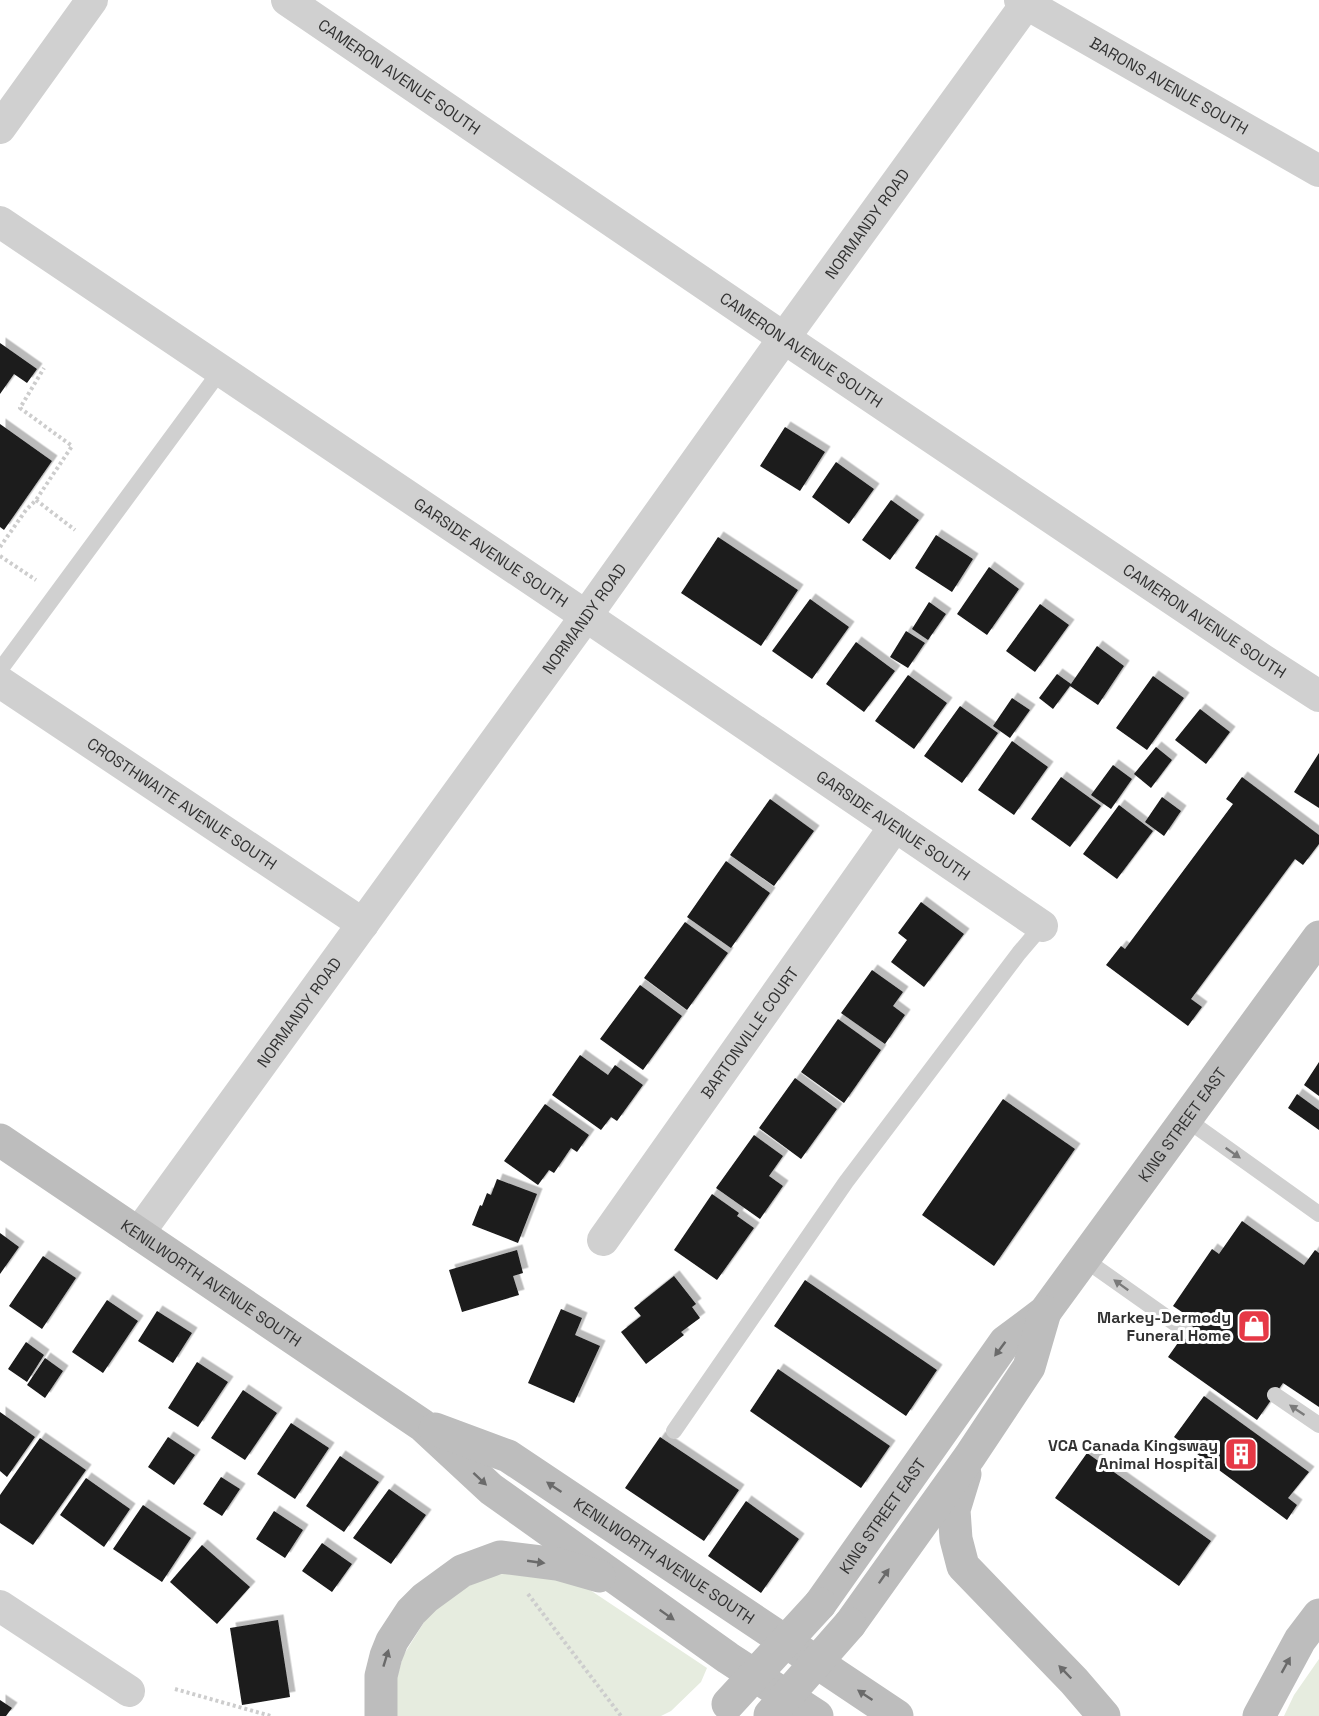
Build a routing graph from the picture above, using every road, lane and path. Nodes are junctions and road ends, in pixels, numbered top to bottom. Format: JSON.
{"nodes":[{"id":1,"x":92,"y":0,"type":"edge"},
{"id":2,"x":287,"y":0,"type":"edge"},
{"id":3,"x":1025,"y":1,"type":"edge"},
{"id":4,"x":0,"y":128,"type":"edge"},
{"id":5,"x":1319,"y":171,"type":"edge"},
{"id":6,"x":0,"y":222,"type":"edge"},
{"id":7,"x":784,"y":338,"type":"junction"},
{"id":8,"x":44,"y":368,"type":"dead end"},
{"id":9,"x":221,"y":370,"type":"junction"},
{"id":10,"x":36,"y":499,"type":"junction"},
{"id":11,"x":93,"y":544,"type":"junction"},
{"id":12,"x":0,"y":547,"type":"edge"},
{"id":13,"x":0,"y":556,"type":"edge"},
{"id":14,"x":56,"y":594,"type":"junction"},
{"id":15,"x":586,"y":616,"type":"junction"},
{"id":16,"x":0,"y":670,"type":"edge"},
{"id":17,"x":0,"y":682,"type":"edge"},
{"id":18,"x":1319,"y":696,"type":"edge"},
{"id":19,"x":895,"y":826,"type":"junction"},
{"id":20,"x":363,"y":924,"type":"junction"},
{"id":21,"x":1042,"y":926,"type":"joint"},
{"id":22,"x":1319,"y":938,"type":"edge"},
{"id":23,"x":1186,"y":1119,"type":"junction"},
{"id":24,"x":0,"y":1140,"type":"edge"},
{"id":25,"x":1319,"y":1214,"type":"edge"},
{"id":26,"x":138,"y":1234,"type":"junction"},
{"id":27,"x":603,"y":1240,"type":"dead end"},
{"id":28,"x":1084,"y":1258,"type":"junction"},
{"id":29,"x":1045,"y":1312,"type":"junction"},
{"id":30,"x":1186,"y":1331,"type":"dead end"},
{"id":31,"x":1275,"y":1395,"type":"dead end"},
{"id":32,"x":422,"y":1425,"type":"junction"},
{"id":33,"x":1319,"y":1425,"type":"edge"},
{"id":34,"x":674,"y":1431,"type":"dead end"},
{"id":35,"x":970,"y":1456,"type":"junction"},
{"id":36,"x":619,"y":1582,"type":"junction"},
{"id":37,"x":524,"y":1588,"type":"dead end"},
{"id":38,"x":0,"y":1606,"type":"edge"},
{"id":39,"x":1319,"y":1615,"type":"edge"},
{"id":40,"x":175,"y":1689,"type":"dead end"},
{"id":41,"x":129,"y":1691,"type":"dead end"},
{"id":42,"x":721,"y":1710,"type":"edge"},
{"id":43,"x":271,"y":1716,"type":"edge"},
{"id":44,"x":381,"y":1716,"type":"edge"},
{"id":45,"x":621,"y":1716,"type":"edge"},
{"id":46,"x":770,"y":1716,"type":"edge"},
{"id":47,"x":817,"y":1716,"type":"edge"},
{"id":48,"x":897,"y":1716,"type":"edge"},
{"id":49,"x":1104,"y":1716,"type":"edge"},
{"id":50,"x":1259,"y":1716,"type":"edge"}],
"edges":[{"from":1,"to":4,"type":"street"},
{"from":2,"to":7,"type":"street","name":"CAMERON AVENUE SOUTH"},
{"from":3,"to":5,"type":"street","name":"BARONS AVENUE SOUTH"},
{"from":3,"to":7,"type":"street","name":"NORMANDY ROAD"},
{"from":6,"to":9,"type":"street","name":"GARSIDE AVENUE SOUTH"},
{"from":7,"to":15,"type":"street","name":"NORMANDY ROAD"},
{"from":7,"to":18,"type":"street","name":"CAMERON AVENUE SOUTH"},
{"from":8,"to":10,"type":"path"},
{"from":9,"to":11,"type":"lane"},
{"from":9,"to":15,"type":"street","name":"GARSIDE AVENUE SOUTH"},
{"from":10,"to":11,"type":"path"},
{"from":10,"to":12,"type":"path"},
{"from":11,"to":14,"type":"lane"},
{"from":13,"to":14,"type":"path"},
{"from":14,"to":16,"type":"lane"},
{"from":15,"to":19,"type":"street","name":"GARSIDE AVENUE SOUTH"},
{"from":15,"to":20,"type":"street","name":"NORMANDY ROAD"},
{"from":17,"to":20,"type":"street","name":"CROSTHWAITE AVENUE SOUTH"},
{"from":19,"to":21,"type":"street","name":"GARSIDE AVENUE SOUTH"},
{"from":19,"to":27,"type":"street","name":"BARTONVILLE COURT"},
{"from":20,"to":26,"type":"street","name":"NORMANDY ROAD"},
{"from":21,"to":34,"type":"lane"},
{"from":22,"to":23,"type":"main road","name":"KING STREET EAST"},
{"from":23,"to":25,"type":"lane","one_way":true},
{"from":23,"to":28,"type":"main road","name":"KING STREET EAST"},
{"from":24,"to":26,"type":"main road","name":"KENILWORTH AVENUE SOUTH"},
{"from":26,"to":32,"type":"main road","name":"KENILWORTH AVENUE SOUTH"},
{"from":28,"to":29,"type":"main road","name":"KING STREET EAST"},
{"from":30,"to":28,"type":"lane","one_way":true},
{"from":29,"to":35,"type":"main road","name":"KING STREET EAST"},
{"from":29,"to":42,"type":"main road","name":"KING STREET EAST","one_way":true,"bridge":true},
{"from":33,"to":31,"type":"lane","one_way":true},
{"from":32,"to":36,"type":"main road","name":"KENILWORTH AVENUE SOUTH","one_way":true},
{"from":48,"to":32,"type":"main road","name":"KENILWORTH AVENUE SOUTH","one_way":true},
{"from":46,"to":35,"type":"main road","name":"KING STREET EAST","one_way":true,"bridge":true},
{"from":49,"to":35,"type":"main road","one_way":true},
{"from":44,"to":36,"type":"main road","one_way":true},
{"from":36,"to":47,"type":"main road","name":"KENILWORTH AVENUE SOUTH","one_way":true},
{"from":37,"to":45,"type":"path"},
{"from":38,"to":41,"type":"street"},
{"from":50,"to":39,"type":"main road","one_way":true},
{"from":40,"to":43,"type":"path"}]}
